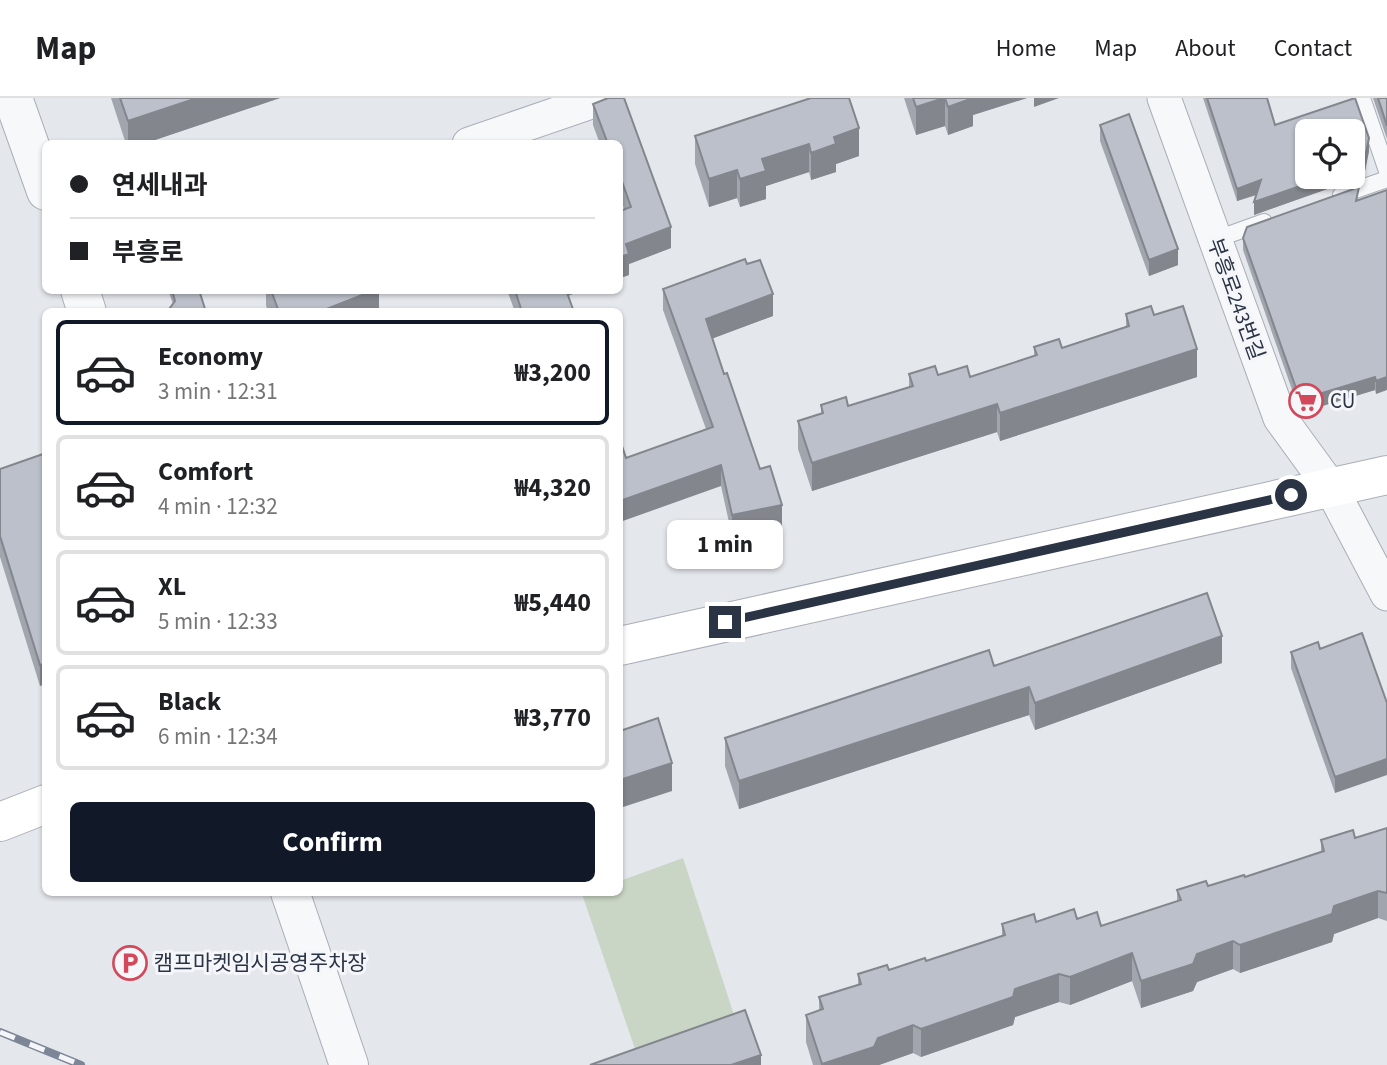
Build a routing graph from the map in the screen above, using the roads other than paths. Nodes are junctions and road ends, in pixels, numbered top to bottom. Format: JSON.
{"nodes":[{"id":1,"x":13,"y":98,"type":"edge"},
{"id":2,"x":603,"y":98,"type":"edge"},
{"id":3,"x":1164,"y":98,"type":"edge"},
{"id":4,"x":1362,"y":98,"type":"edge"},
{"id":5,"x":481,"y":140,"type":"edge"},
{"id":6,"x":1387,"y":171,"type":"edge"},
{"id":7,"x":1387,"y":179,"type":"edge"},
{"id":8,"x":42,"y":180,"type":"edge"},
{"id":9,"x":1325,"y":201,"type":"edge"},
{"id":10,"x":1275,"y":218,"type":"edge"},
{"id":11,"x":1213,"y":240,"type":"junction"},
{"id":12,"x":1387,"y":475,"type":"edge"},
{"id":13,"x":1331,"y":488,"type":"junction"},
{"id":14,"x":1387,"y":594,"type":"edge"},
{"id":15,"x":623,"y":645,"type":"edge"},
{"id":16,"x":42,"y":806,"type":"edge"},
{"id":17,"x":0,"y":822,"type":"edge"},
{"id":18,"x":290,"y":896,"type":"edge"},
{"id":19,"x":349,"y":1065,"type":"edge"}],
"edges":[{"from":1,"to":8,"type":"street"},
{"from":2,"to":5,"type":"street"},
{"from":3,"to":11,"type":"street","name":"부흥로243번길"},
{"from":4,"to":6,"type":"lane"},
{"from":7,"to":9,"type":"lane"},
{"from":10,"to":11,"type":"lane"},
{"from":11,"to":13,"type":"street","name":"부흥로243번길"},
{"from":12,"to":13,"type":"main road"},
{"from":13,"to":14,"type":"street","name":"부흥로243번길"},
{"from":13,"to":15,"type":"main road"},
{"from":16,"to":17,"type":"main road"},
{"from":18,"to":19,"type":"street"}]}
